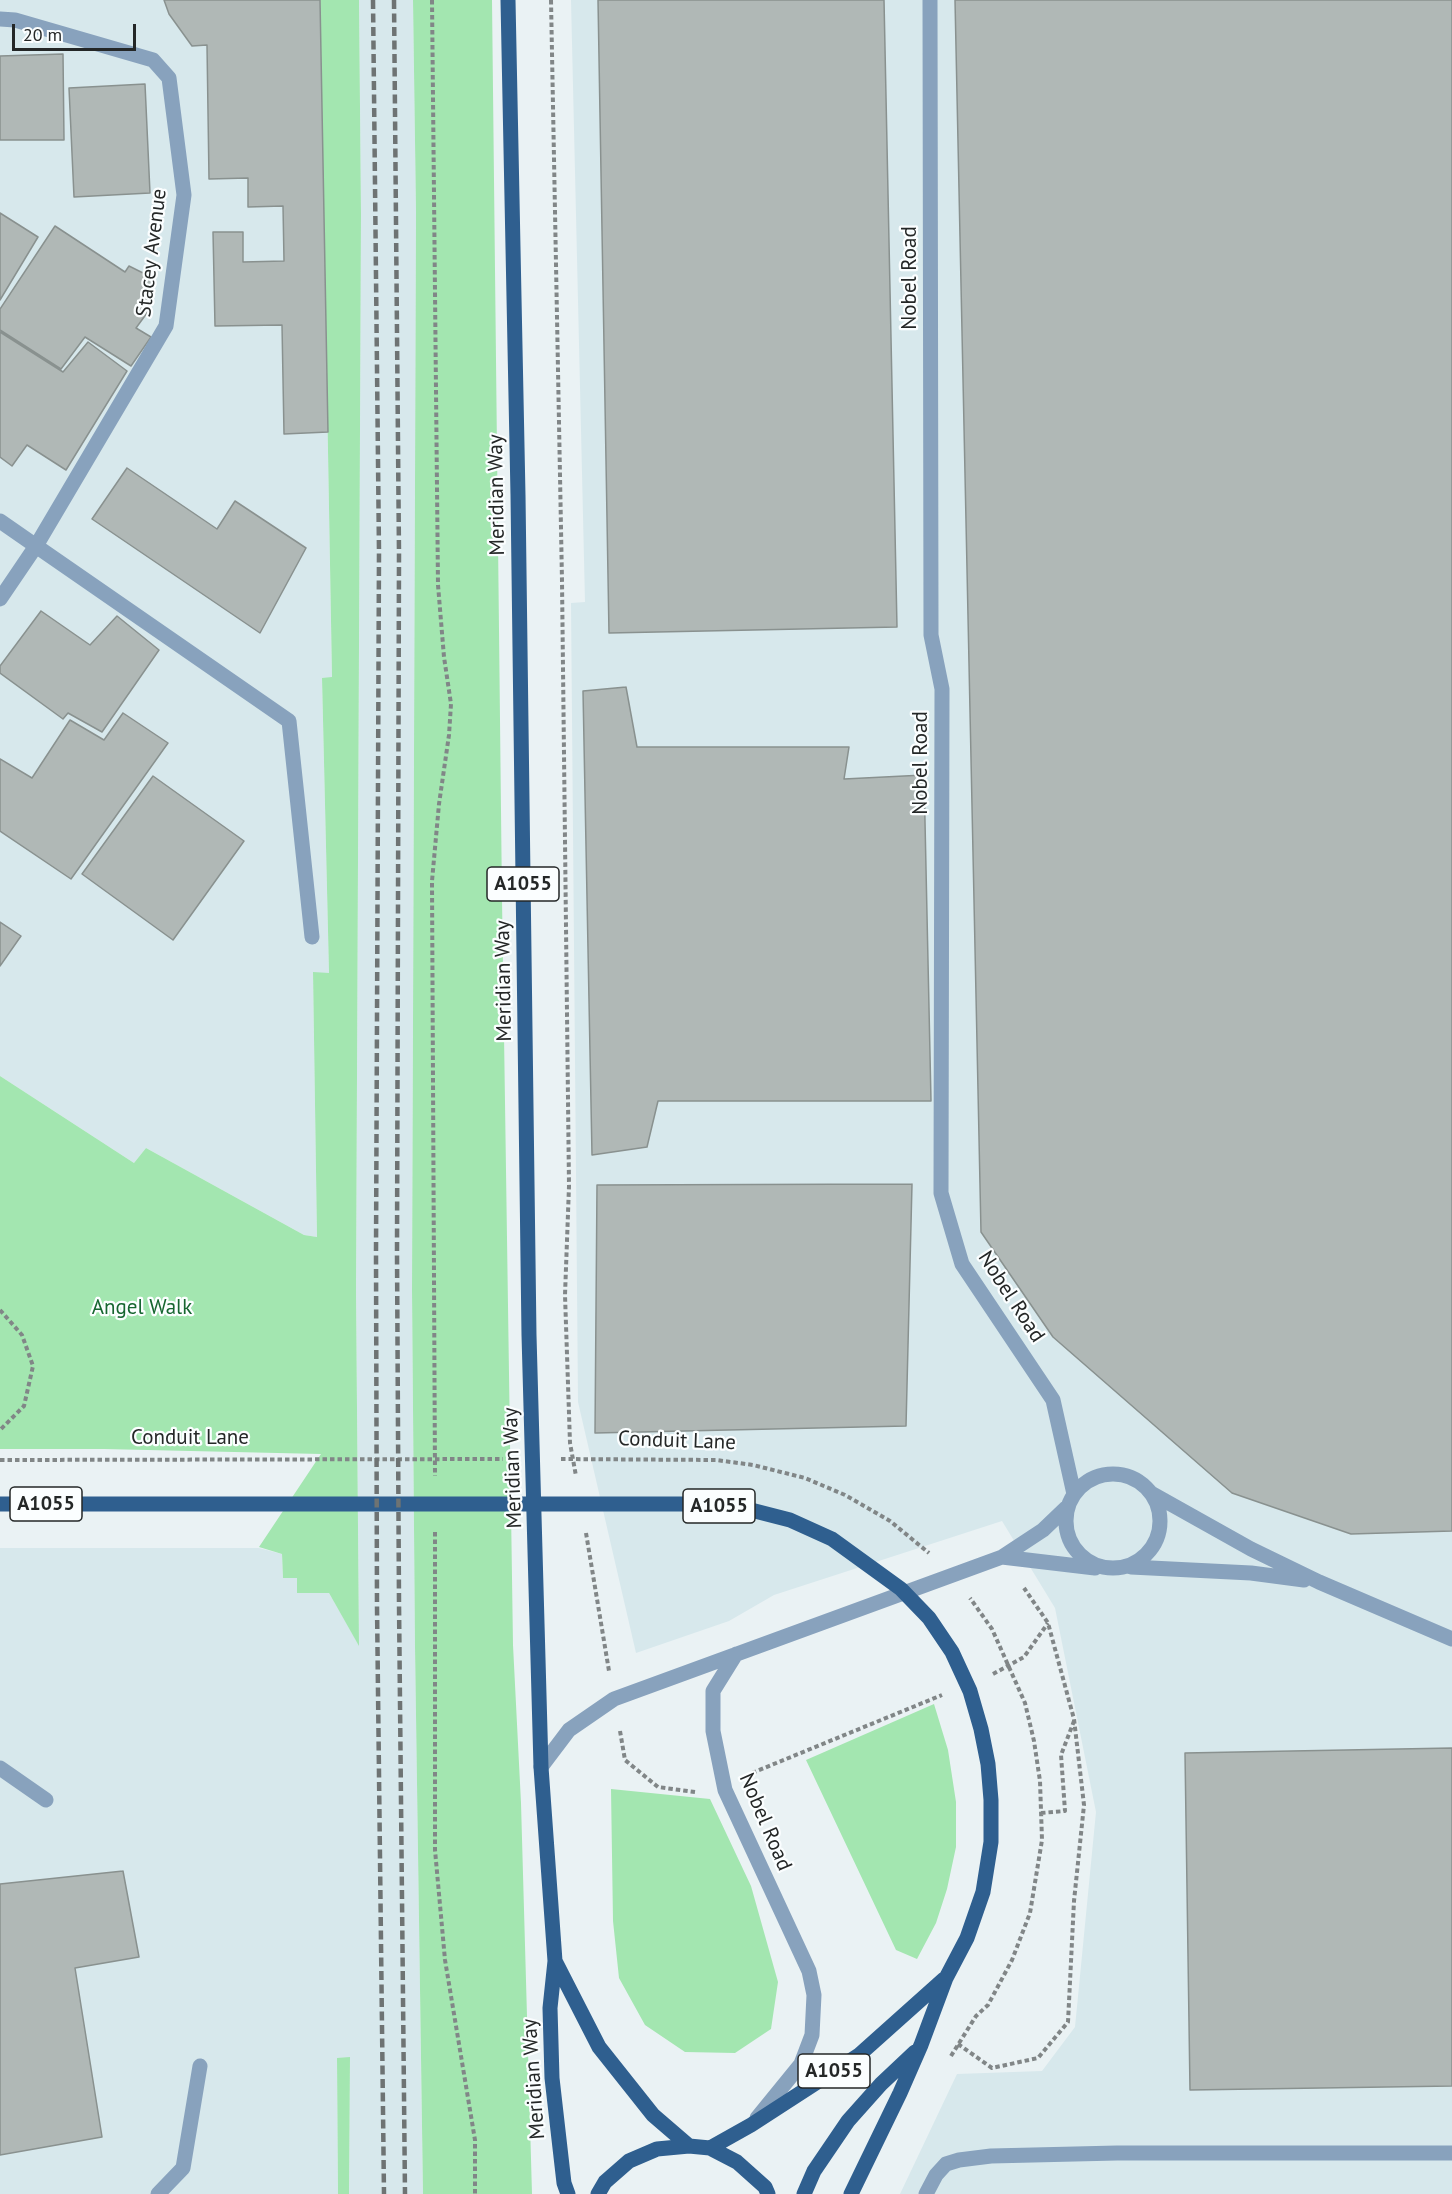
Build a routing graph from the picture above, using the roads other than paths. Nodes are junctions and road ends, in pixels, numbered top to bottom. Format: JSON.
{"nodes":[{"id":1,"x":508,"y":0,"type":"edge"},
{"id":2,"x":930,"y":0,"type":"edge"},
{"id":3,"x":0,"y":19,"type":"edge"},
{"id":4,"x":0,"y":521,"type":"edge"},
{"id":5,"x":36,"y":546,"type":"junction"},
{"id":6,"x":0,"y":599,"type":"edge"},
{"id":7,"x":312,"y":937,"type":"dead end"},
{"id":8,"x":1152,"y":1493,"type":"junction"},
{"id":9,"x":1074,"y":1494,"type":"junction"},
{"id":10,"x":0,"y":1504,"type":"edge"},
{"id":11,"x":1066,"y":1508,"type":"junction"},
{"id":12,"x":1002,"y":1557,"type":"junction"},
{"id":13,"x":1129,"y":1566,"type":"junction"},
{"id":14,"x":1106,"y":1569,"type":"junction"},
{"id":15,"x":1319,"y":1582,"type":"junction"},
{"id":16,"x":1452,"y":1640,"type":"edge"},
{"id":17,"x":736,"y":1654,"type":"junction"},
{"id":18,"x":541,"y":1767,"type":"junction"},
{"id":19,"x":0,"y":1768,"type":"edge"},
{"id":20,"x":46,"y":1800,"type":"dead end"},
{"id":21,"x":555,"y":1961,"type":"junction"},
{"id":22,"x":946,"y":1978,"type":"junction"},
{"id":23,"x":921,"y":2045,"type":"junction"},
{"id":24,"x":200,"y":2066,"type":"dead end"},
{"id":25,"x":751,"y":2125,"type":"junction"},
{"id":26,"x":688,"y":2146,"type":"junction"},
{"id":27,"x":710,"y":2148,"type":"junction"},
{"id":28,"x":1452,"y":2153,"type":"edge"},
{"id":29,"x":158,"y":2194,"type":"edge"},
{"id":30,"x":568,"y":2194,"type":"edge"},
{"id":31,"x":598,"y":2194,"type":"edge"},
{"id":32,"x":768,"y":2194,"type":"edge"},
{"id":33,"x":804,"y":2194,"type":"edge"},
{"id":34,"x":851,"y":2194,"type":"edge"},
{"id":35,"x":926,"y":2194,"type":"edge"}],
"edges":[{"from":1,"to":18,"type":"main road","name":"Meridian Way","number":"A1055"},
{"from":2,"to":9,"type":"street","name":"Nobel Road"},
{"from":3,"to":5,"type":"street","name":"Stacey Avenue"},
{"from":4,"to":5,"type":"street"},
{"from":5,"to":6,"type":"street","name":"Stacey Avenue"},
{"from":5,"to":7,"type":"street"},
{"from":8,"to":9,"type":"street"},
{"from":8,"to":13,"type":"street"},
{"from":8,"to":15,"type":"street"},
{"from":9,"to":11,"type":"street"},
{"from":10,"to":22,"type":"main road","number":"A1055"},
{"from":11,"to":12,"type":"street"},
{"from":11,"to":14,"type":"street"},
{"from":12,"to":14,"type":"street"},
{"from":12,"to":17,"type":"street"},
{"from":13,"to":14,"type":"street"},
{"from":13,"to":15,"type":"street"},
{"from":15,"to":16,"type":"street"},
{"from":17,"to":18,"type":"street"},
{"from":17,"to":25,"type":"street","name":"Nobel Road"},
{"from":18,"to":21,"type":"main road","name":"Meridian Way","number":"A1055"},
{"from":19,"to":20,"type":"street"},
{"from":21,"to":26,"type":"main road","name":"Meridian Way","number":"A1055"},
{"from":21,"to":30,"type":"main road","name":"Meridian Way","number":"A1055"},
{"from":22,"to":23,"type":"main road","number":"A1055"},
{"from":22,"to":25,"type":"main road","number":"A1055"},
{"from":23,"to":33,"type":"main road","number":"A1055"},
{"from":23,"to":34,"type":"main road","number":"A1055"},
{"from":24,"to":29,"type":"street"},
{"from":25,"to":27,"type":"main road","number":"A1055"},
{"from":26,"to":27,"type":"main road"},
{"from":26,"to":31,"type":"main road"},
{"from":27,"to":32,"type":"main road"},
{"from":28,"to":35,"type":"street"}]}
